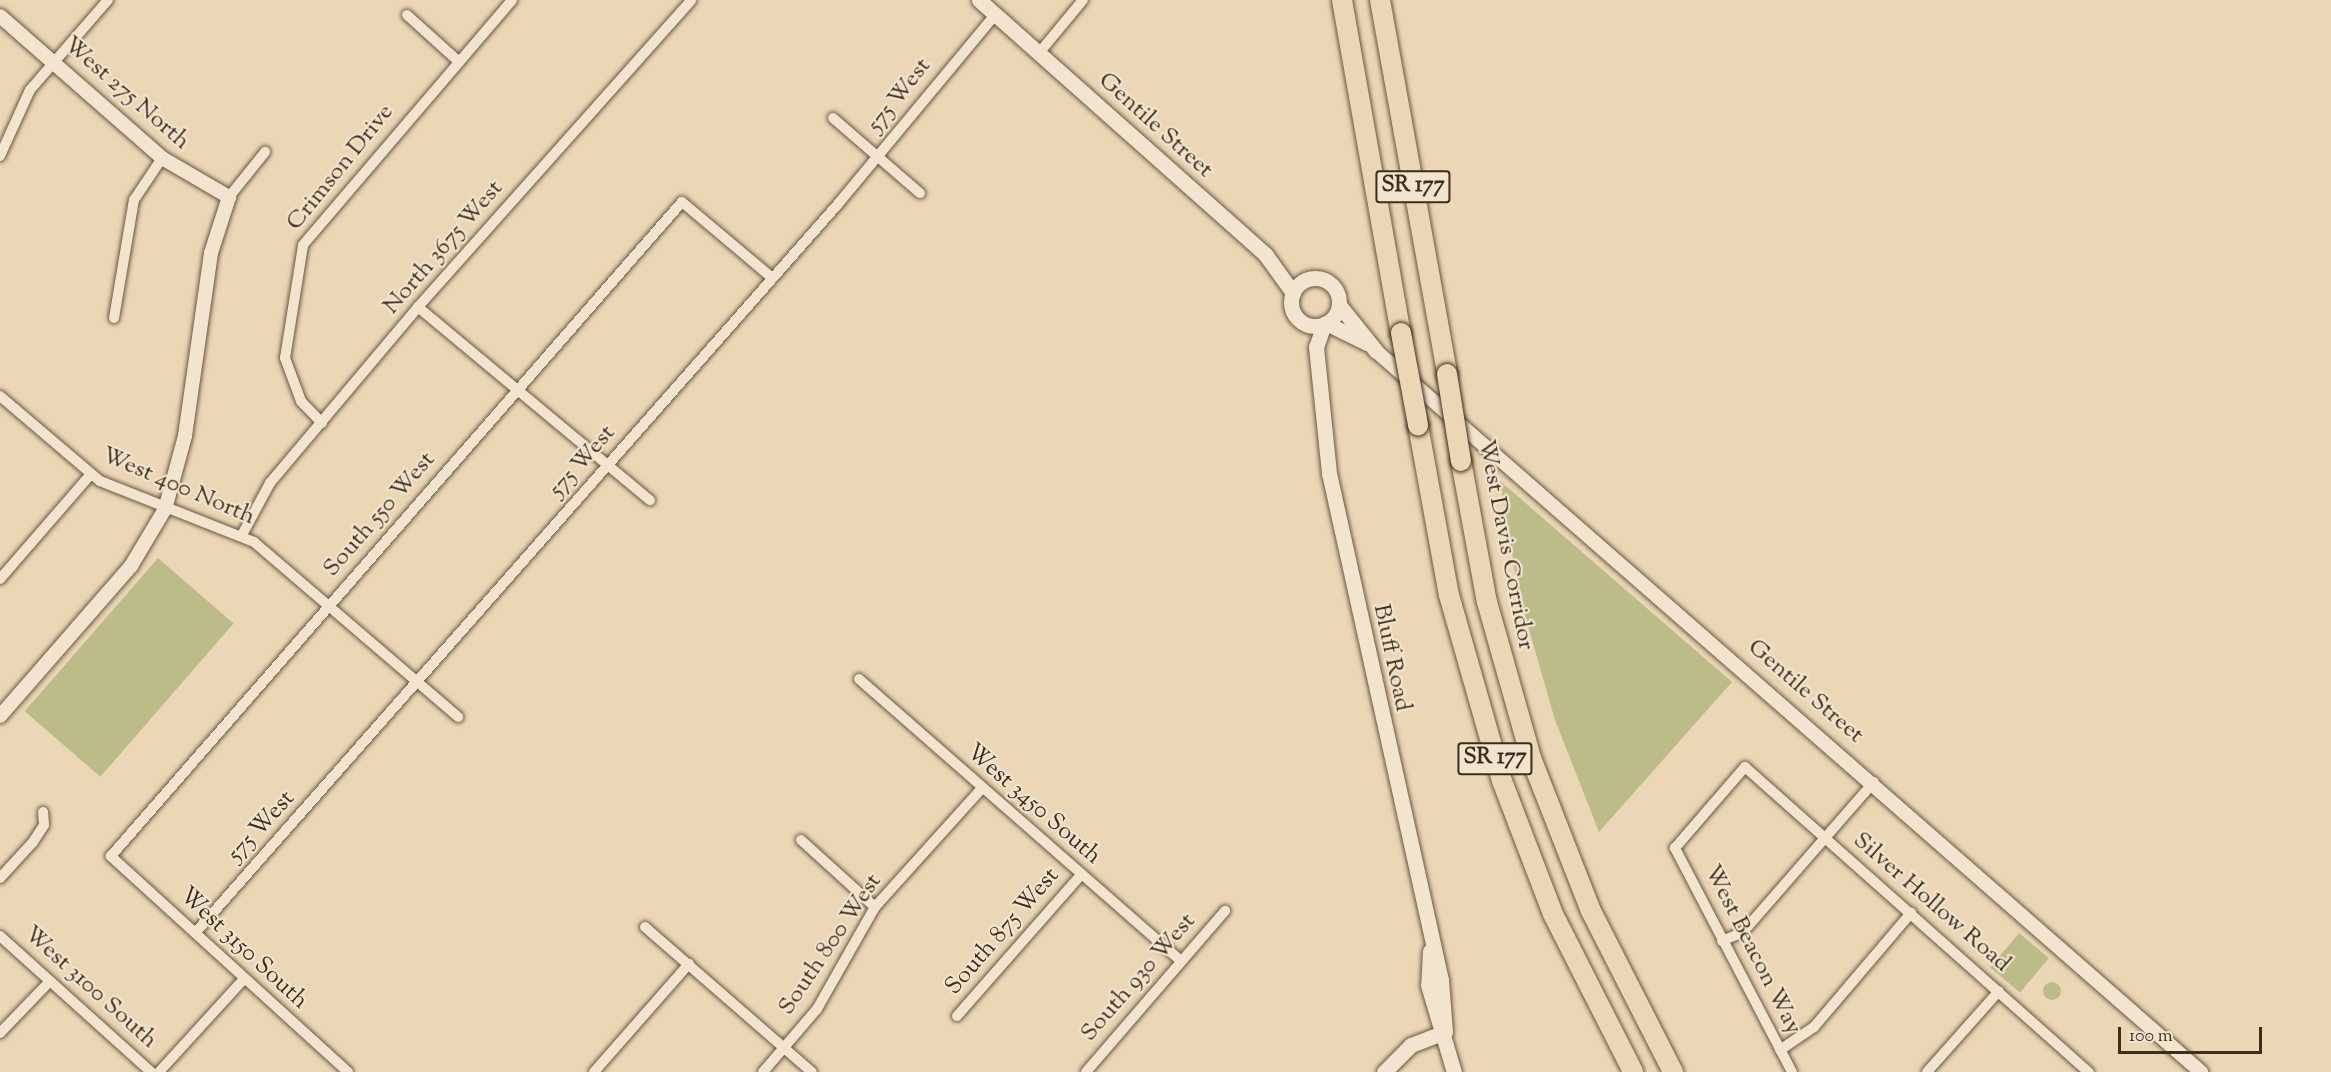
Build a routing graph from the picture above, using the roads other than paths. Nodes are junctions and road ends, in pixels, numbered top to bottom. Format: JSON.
{"nodes":[{"id":1,"x":108,"y":0,"type":"edge"},
{"id":2,"x":512,"y":0,"type":"edge"},
{"id":3,"x":692,"y":0,"type":"edge"},
{"id":4,"x":980,"y":0,"type":"edge"},
{"id":5,"x":1083,"y":0,"type":"edge"},
{"id":6,"x":1342,"y":0,"type":"edge"},
{"id":7,"x":1380,"y":0,"type":"edge"},
{"id":8,"x":996,"y":14,"type":"junction"},
{"id":9,"x":407,"y":15,"type":"dead end"},
{"id":10,"x":0,"y":16,"type":"edge"},
{"id":11,"x":1039,"y":53,"type":"junction"},
{"id":12,"x":458,"y":61,"type":"junction"},
{"id":13,"x":54,"y":62,"type":"junction"},
{"id":14,"x":833,"y":118,"type":"dead end"},
{"id":15,"x":265,"y":152,"type":"dead end"},
{"id":16,"x":0,"y":156,"type":"edge"},
{"id":17,"x":879,"y":156,"type":"junction"},
{"id":18,"x":162,"y":158,"type":"junction"},
{"id":19,"x":920,"y":193,"type":"dead end"},
{"id":20,"x":229,"y":197,"type":"junction"},
{"id":21,"x":1265,"y":254,"type":"junction"},
{"id":22,"x":771,"y":277,"type":"junction"},
{"id":23,"x":1315,"y":278,"type":"junction"},
{"id":24,"x":1293,"y":293,"type":"junction"},
{"id":25,"x":1339,"y":305,"type":"junction"},
{"id":26,"x":418,"y":307,"type":"junction"},
{"id":27,"x":114,"y":318,"type":"dead end"},
{"id":28,"x":1299,"y":320,"type":"junction"},
{"id":29,"x":1325,"y":324,"type":"junction"},
{"id":30,"x":1376,"y":351,"type":"junction"},
{"id":31,"x":1319,"y":375,"type":"junction"},
{"id":32,"x":520,"y":386,"type":"junction"},
{"id":33,"x":0,"y":396,"type":"edge"},
{"id":34,"x":322,"y":423,"type":"junction"},
{"id":35,"x":610,"y":464,"type":"junction"},
{"id":36,"x":90,"y":475,"type":"junction"},
{"id":37,"x":650,"y":500,"type":"dead end"},
{"id":38,"x":165,"y":509,"type":"junction"},
{"id":39,"x":242,"y":535,"type":"junction"},
{"id":40,"x":0,"y":579,"type":"edge"},
{"id":41,"x":330,"y":604,"type":"junction"},
{"id":42,"x":859,"y":679,"type":"dead end"},
{"id":43,"x":418,"y":683,"type":"junction"},
{"id":44,"x":1,"y":711,"type":"edge"},
{"id":45,"x":458,"y":717,"type":"dead end"},
{"id":46,"x":1874,"y":782,"type":"junction"},
{"id":47,"x":982,"y":788,"type":"junction"},
{"id":48,"x":44,"y":812,"type":"dead end"},
{"id":49,"x":1825,"y":838,"type":"junction"},
{"id":50,"x":801,"y":840,"type":"dead end"},
{"id":51,"x":1675,"y":848,"type":"joint"},
{"id":52,"x":111,"y":856,"type":"joint"},
{"id":53,"x":1081,"y":875,"type":"junction"},
{"id":54,"x":0,"y":878,"type":"edge"},
{"id":55,"x":875,"y":907,"type":"junction"},
{"id":56,"x":1225,"y":911,"type":"dead end"},
{"id":57,"x":1911,"y":913,"type":"junction"},
{"id":58,"x":645,"y":927,"type":"dead end"},
{"id":59,"x":196,"y":932,"type":"junction"},
{"id":60,"x":0,"y":936,"type":"edge"},
{"id":61,"x":1722,"y":940,"type":"junction"},
{"id":62,"x":1181,"y":961,"type":"junction"},
{"id":63,"x":688,"y":964,"type":"junction"},
{"id":64,"x":50,"y":981,"type":"junction"},
{"id":65,"x":242,"y":981,"type":"junction"},
{"id":66,"x":1999,"y":991,"type":"junction"},
{"id":67,"x":957,"y":1016,"type":"dead end"},
{"id":68,"x":1445,"y":1032,"type":"junction"},
{"id":69,"x":0,"y":1033,"type":"edge"},
{"id":70,"x":784,"y":1047,"type":"junction"},
{"id":71,"x":1780,"y":1050,"type":"junction"},
{"id":72,"x":2077,"y":1068,"type":"edge"},
{"id":73,"x":343,"y":1070,"type":"edge"},
{"id":74,"x":152,"y":1072,"type":"edge"},
{"id":75,"x":159,"y":1072,"type":"edge"},
{"id":76,"x":594,"y":1072,"type":"edge"},
{"id":77,"x":763,"y":1072,"type":"edge"},
{"id":78,"x":812,"y":1072,"type":"edge"},
{"id":79,"x":1086,"y":1072,"type":"edge"},
{"id":80,"x":1384,"y":1072,"type":"edge"},
{"id":81,"x":1454,"y":1072,"type":"edge"},
{"id":82,"x":1633,"y":1072,"type":"edge"},
{"id":83,"x":1673,"y":1072,"type":"edge"},
{"id":84,"x":1792,"y":1072,"type":"edge"},
{"id":85,"x":1927,"y":1072,"type":"edge"},
{"id":86,"x":2089,"y":1072,"type":"edge"},
{"id":87,"x":2201,"y":1072,"type":"edge"}],
"edges":[{"from":1,"to":13,"type":"street"},
{"from":2,"to":12,"type":"street","name":"Crimson Drive"},
{"from":3,"to":26,"type":"street","name":"North 3675 West"},
{"from":4,"to":8,"type":"main road","name":"Gentile Street"},
{"from":5,"to":11,"type":"street"},
{"from":6,"to":82,"type":"highway","number":"SR 177","bridge":true},
{"from":7,"to":83,"type":"highway","name":"West Davis Corridor","number":"SR 177","bridge":true},
{"from":8,"to":11,"type":"main road","name":"Gentile Street"},
{"from":8,"to":17,"type":"street","name":"575 West"},
{"from":9,"to":12,"type":"street"},
{"from":10,"to":13,"type":"street","name":"West 275 North"},
{"from":11,"to":21,"type":"main road","name":"Gentile Street"},
{"from":12,"to":34,"type":"street","name":"Crimson Drive"},
{"from":13,"to":16,"type":"street"},
{"from":13,"to":18,"type":"street","name":"West 275 North"},
{"from":14,"to":17,"type":"street"},
{"from":15,"to":20,"type":"street"},
{"from":17,"to":19,"type":"street"},
{"from":17,"to":22,"type":"street","name":"575 West"},
{"from":18,"to":20,"type":"street","name":"West 275 North"},
{"from":18,"to":27,"type":"street"},
{"from":20,"to":38,"type":"street"},
{"from":21,"to":23,"type":"main road"},
{"from":21,"to":24,"type":"main road","name":"Gentile Street"},
{"from":22,"to":32,"type":"street","name":"South 550 West"},
{"from":22,"to":35,"type":"street","name":"575 West"},
{"from":23,"to":24,"type":"main road"},
{"from":23,"to":25,"type":"main road"},
{"from":24,"to":28,"type":"main road"},
{"from":25,"to":29,"type":"main road"},
{"from":25,"to":30,"type":"main road","name":"Gentile Street"},
{"from":26,"to":32,"type":"street"},
{"from":26,"to":34,"type":"street","name":"North 3675 West"},
{"from":28,"to":29,"type":"main road"},
{"from":28,"to":31,"type":"main road","name":"Bluff Road"},
{"from":29,"to":30,"type":"main road","name":"Gentile Street"},
{"from":29,"to":31,"type":"main road","name":"Bluff Road"},
{"from":30,"to":46,"type":"street","name":"Gentile Street"},
{"from":31,"to":68,"type":"main road","name":"Bluff Road"},
{"from":32,"to":35,"type":"street"},
{"from":32,"to":41,"type":"street","name":"South 550 West"},
{"from":33,"to":36,"type":"street","name":"West 400 North"},
{"from":34,"to":39,"type":"street","name":"North 3675 West"},
{"from":35,"to":37,"type":"street"},
{"from":35,"to":43,"type":"street","name":"575 West"},
{"from":36,"to":38,"type":"street","name":"West 400 North"},
{"from":36,"to":40,"type":"street"},
{"from":38,"to":39,"type":"street","name":"West 400 North"},
{"from":38,"to":44,"type":"street"},
{"from":39,"to":41,"type":"street","name":"West 400 North"},
{"from":41,"to":43,"type":"street","name":"West 400 North"},
{"from":41,"to":52,"type":"street","name":"South 550 West"},
{"from":42,"to":47,"type":"street","name":"West 3450 South"},
{"from":43,"to":45,"type":"street","name":"West 400 North"},
{"from":43,"to":59,"type":"street","name":"575 West"},
{"from":46,"to":49,"type":"street"},
{"from":46,"to":87,"type":"street","name":"Gentile Street"},
{"from":47,"to":53,"type":"street","name":"West 3450 South"},
{"from":47,"to":55,"type":"street","name":"South 800 West"},
{"from":48,"to":54,"type":"street"},
{"from":49,"to":51,"type":"street","name":"Silver Hollow Road"},
{"from":49,"to":57,"type":"street","name":"Silver Hollow Road"},
{"from":49,"to":61,"type":"street"},
{"from":50,"to":55,"type":"street"},
{"from":51,"to":61,"type":"street","name":"West Beacon Way"},
{"from":52,"to":59,"type":"street","name":"West 3150 South"},
{"from":53,"to":62,"type":"street","name":"West 3450 South"},
{"from":53,"to":67,"type":"street","name":"South 875 West"},
{"from":55,"to":70,"type":"street","name":"South 800 West"},
{"from":56,"to":62,"type":"street","name":"South 930 West"},
{"from":57,"to":66,"type":"street","name":"Silver Hollow Road"},
{"from":57,"to":71,"type":"street"},
{"from":58,"to":63,"type":"street"},
{"from":59,"to":65,"type":"street","name":"West 3150 South"},
{"from":60,"to":64,"type":"street","name":"West 3100 South"},
{"from":61,"to":71,"type":"street","name":"West Beacon Way"},
{"from":62,"to":79,"type":"street","name":"South 930 West"},
{"from":63,"to":70,"type":"street"},
{"from":63,"to":76,"type":"street"},
{"from":64,"to":69,"type":"street"},
{"from":64,"to":74,"type":"street","name":"West 3100 South"},
{"from":65,"to":73,"type":"street","name":"West 3150 South"},
{"from":65,"to":75,"type":"street"},
{"from":66,"to":72,"type":"street","name":"Silver Hollow Road"},
{"from":66,"to":85,"type":"street"},
{"from":68,"to":80,"type":"main road"},
{"from":68,"to":81,"type":"main road","name":"Bluff Road"},
{"from":70,"to":77,"type":"street","name":"South 800 West"},
{"from":70,"to":78,"type":"street"},
{"from":71,"to":84,"type":"street","name":"West Beacon Way"},
{"from":72,"to":86,"type":"street","name":"Silver Hollow Road"}]}
